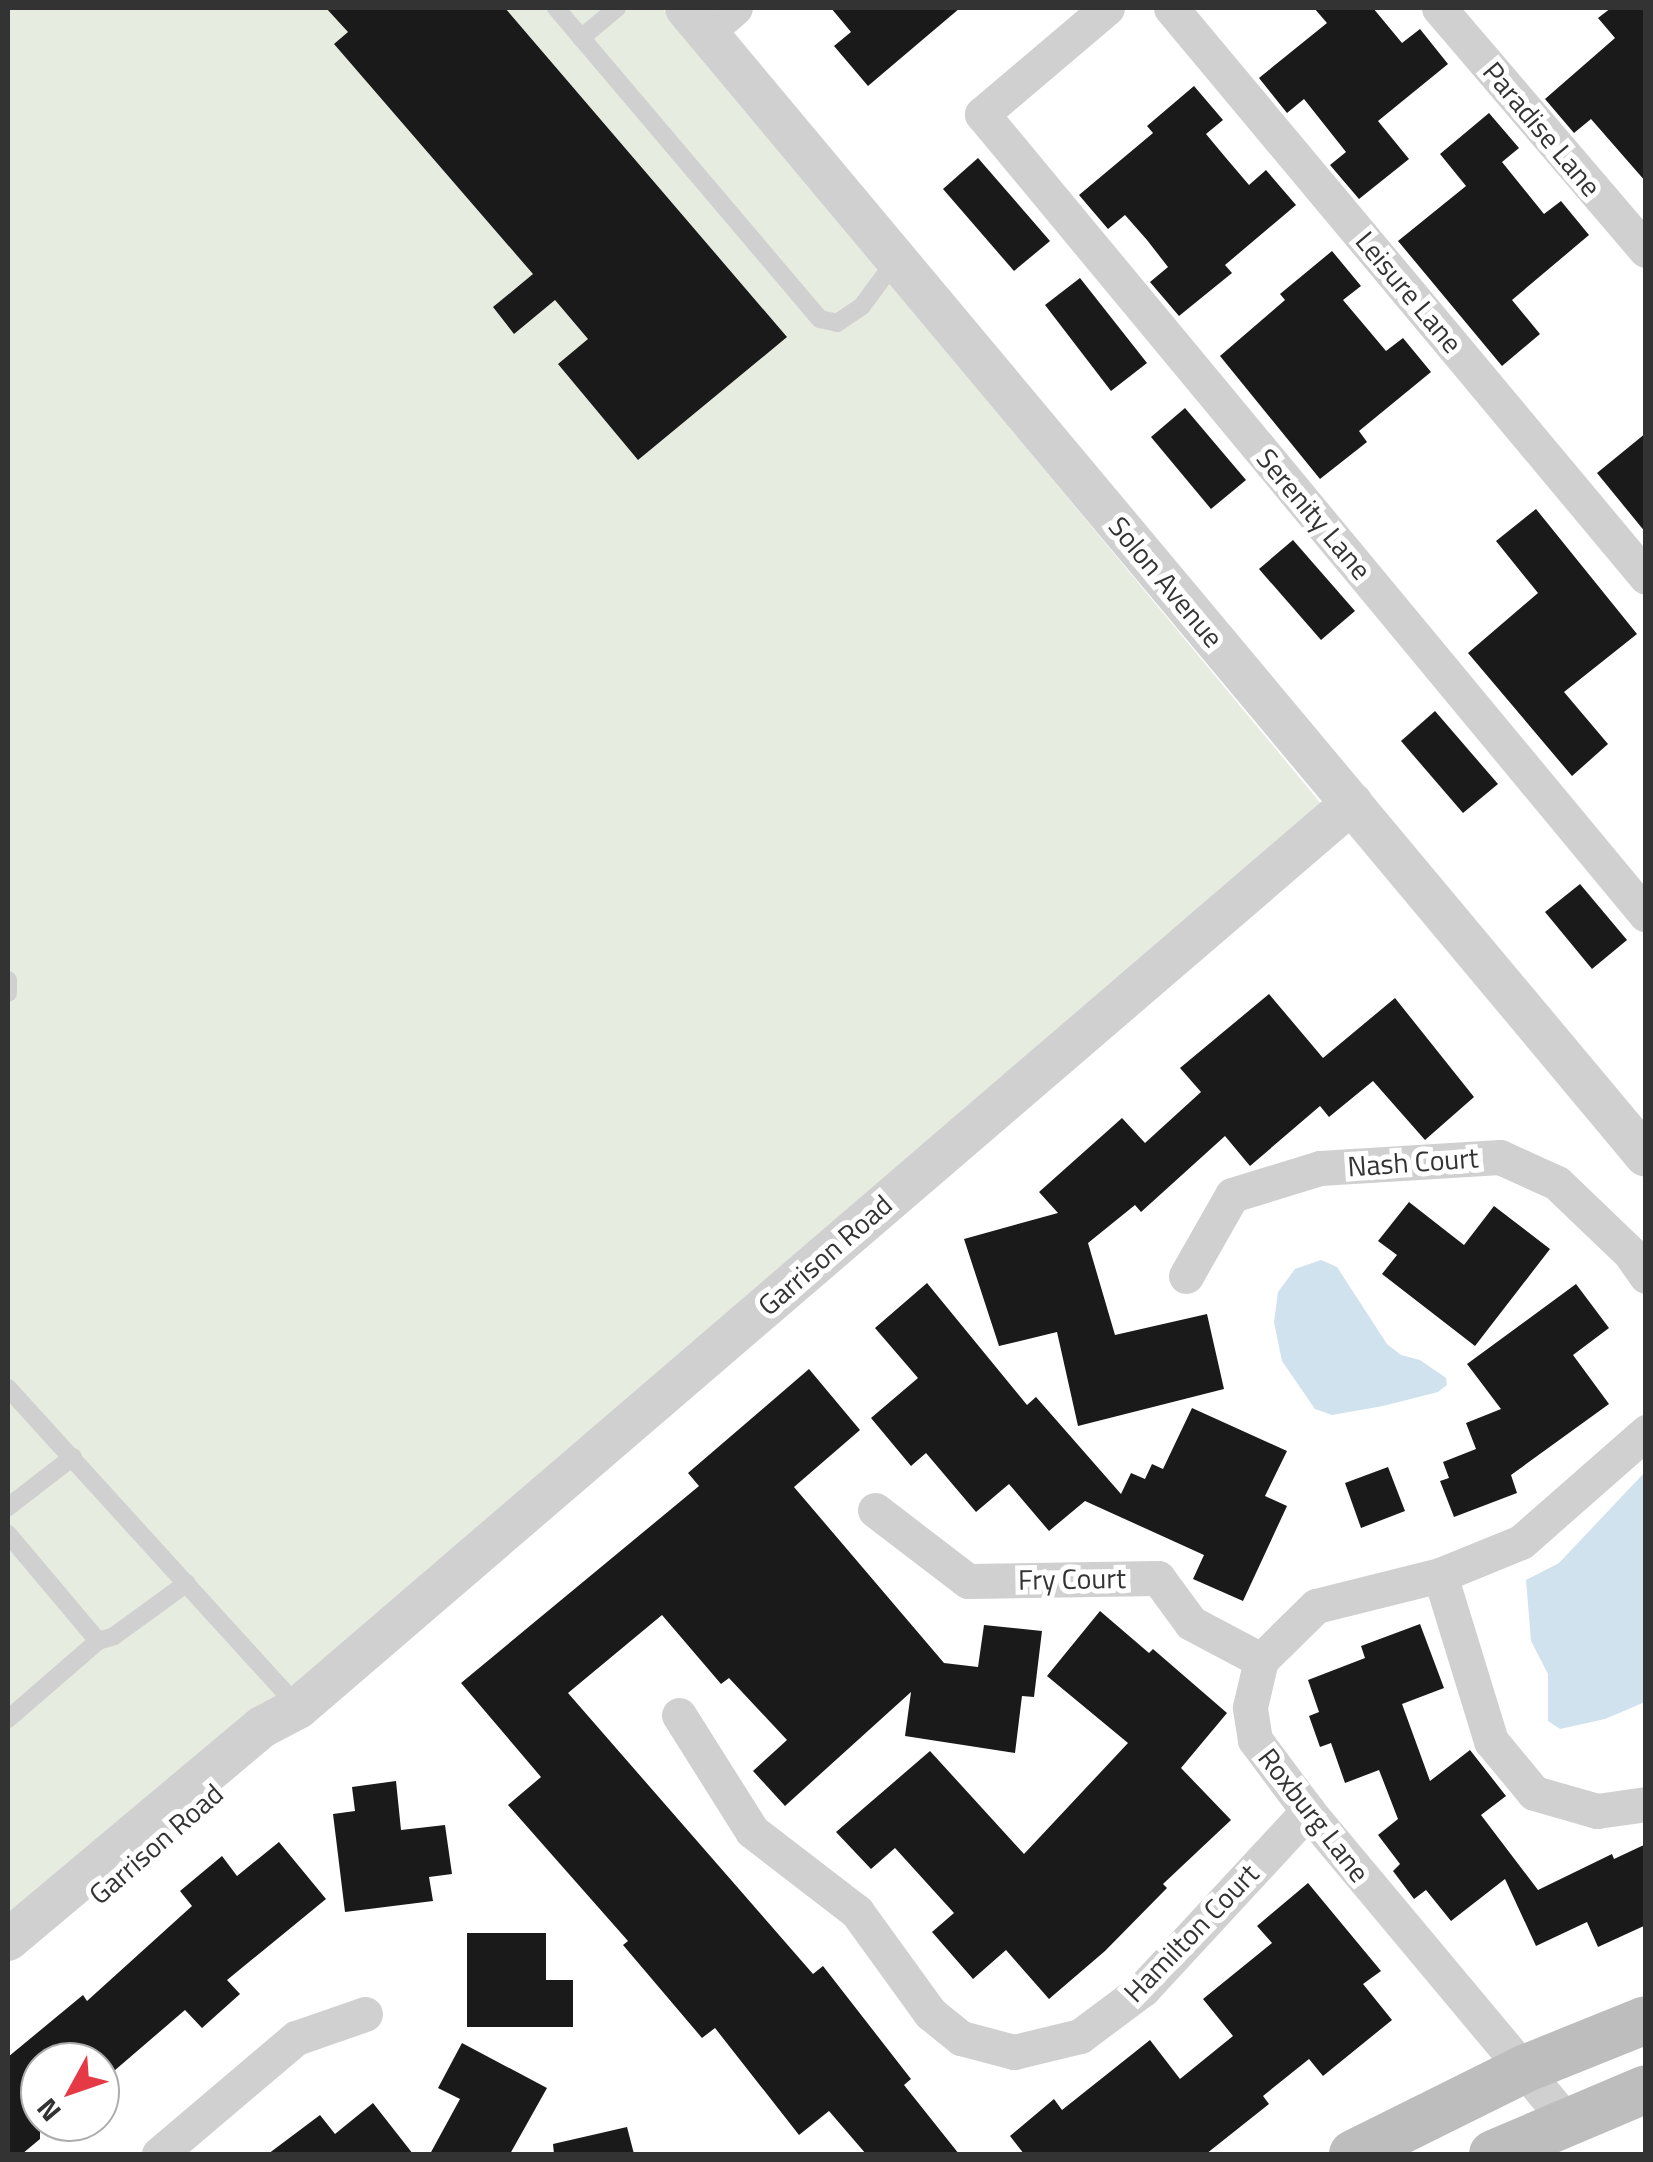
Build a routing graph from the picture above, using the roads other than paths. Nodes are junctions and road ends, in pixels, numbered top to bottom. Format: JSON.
{"nodes":[{"id":1,"x":556,"y":8,"type":"edge"},
{"id":2,"x":617,"y":8,"type":"edge"},
{"id":3,"x":1107,"y":8,"type":"edge"},
{"id":4,"x":1171,"y":8,"type":"edge"},
{"id":5,"x":1439,"y":8,"type":"edge"},
{"id":6,"x":709,"y":16,"type":"edge"},
{"id":7,"x":581,"y":38,"type":"junction"},
{"id":8,"x":1646,"y":250,"type":"edge"},
{"id":9,"x":896,"y":260,"type":"junction"},
{"id":10,"x":1646,"y":577,"type":"edge"},
{"id":11,"x":1352,"y":803,"type":"junction"},
{"id":12,"x":1646,"y":914,"type":"edge"},
{"id":13,"x":8,"y":980,"type":"edge"},
{"id":14,"x":8,"y":993,"type":"edge"},
{"id":15,"x":1646,"y":1156,"type":"edge"},
{"id":16,"x":1186,"y":1276,"type":"dead end"},
{"id":17,"x":1646,"y":1276,"type":"edge"},
{"id":18,"x":8,"y":1388,"type":"edge"},
{"id":19,"x":1646,"y":1432,"type":"edge"},
{"id":20,"x":73,"y":1457,"type":"junction"},
{"id":21,"x":8,"y":1507,"type":"edge"},
{"id":22,"x":876,"y":1510,"type":"dead end"},
{"id":23,"x":8,"y":1534,"type":"edge"},
{"id":24,"x":1440,"y":1576,"type":"junction"},
{"id":25,"x":187,"y":1584,"type":"junction"},
{"id":26,"x":98,"y":1641,"type":"junction"},
{"id":27,"x":1261,"y":1660,"type":"junction"},
{"id":28,"x":298,"y":1708,"type":"junction"},
{"id":29,"x":679,"y":1716,"type":"dead end"},
{"id":30,"x":8,"y":1719,"type":"edge"},
{"id":31,"x":1646,"y":1804,"type":"edge"},
{"id":32,"x":1308,"y":1811,"type":"junction"},
{"id":33,"x":8,"y":1940,"type":"edge"},
{"id":34,"x":8,"y":1973,"type":"edge"},
{"id":35,"x":365,"y":2014,"type":"dead end"},
{"id":36,"x":1646,"y":2020,"type":"edge"},
{"id":37,"x":1524,"y":2068,"type":"junction"},
{"id":38,"x":1646,"y":2088,"type":"edge"},
{"id":39,"x":1566,"y":2120,"type":"junction"},
{"id":40,"x":159,"y":2154,"type":"edge"},
{"id":41,"x":1353,"y":2154,"type":"edge"},
{"id":42,"x":1493,"y":2154,"type":"edge"}],
"edges":[{"from":1,"to":7,"type":"lane"},
{"from":2,"to":7,"type":"lane"},
{"from":3,"to":12,"type":"street","name":"Serenity Lane"},
{"from":4,"to":10,"type":"street","name":"Leisure Lane"},
{"from":5,"to":8,"type":"street","name":"Paradise Lane"},
{"from":6,"to":9,"type":"street","name":"Solon Avenue"},
{"from":7,"to":9,"type":"lane"},
{"from":9,"to":11,"type":"street","name":"Solon Avenue"},
{"from":11,"to":15,"type":"street","name":"Solon Avenue"},
{"from":11,"to":28,"type":"street","name":"Garrison Road"},
{"from":13,"to":14,"type":"lane"},
{"from":16,"to":17,"type":"street","name":"Nash Court"},
{"from":18,"to":20,"type":"lane"},
{"from":19,"to":24,"type":"street"},
{"from":20,"to":21,"type":"lane"},
{"from":20,"to":25,"type":"lane"},
{"from":22,"to":27,"type":"street","name":"Fry Court"},
{"from":23,"to":26,"type":"lane"},
{"from":24,"to":27,"type":"street"},
{"from":24,"to":31,"type":"street"},
{"from":25,"to":26,"type":"lane"},
{"from":25,"to":28,"type":"lane"},
{"from":26,"to":30,"type":"lane"},
{"from":27,"to":32,"type":"street","name":"Roxburg Lane"},
{"from":28,"to":33,"type":"street","name":"Garrison Road"},
{"from":28,"to":34,"type":"street","name":"Garrison Road"},
{"from":29,"to":32,"type":"street","name":"Hamilton Court"},
{"from":32,"to":37,"type":"street","name":"Roxburg Lane"},
{"from":35,"to":40,"type":"street"},
{"from":36,"to":37,"type":"main road"},
{"from":37,"to":39,"type":"street","name":"Roxburg Lane"},
{"from":37,"to":41,"type":"main road"},
{"from":38,"to":39,"type":"main road"},
{"from":39,"to":42,"type":"main road"}]}
